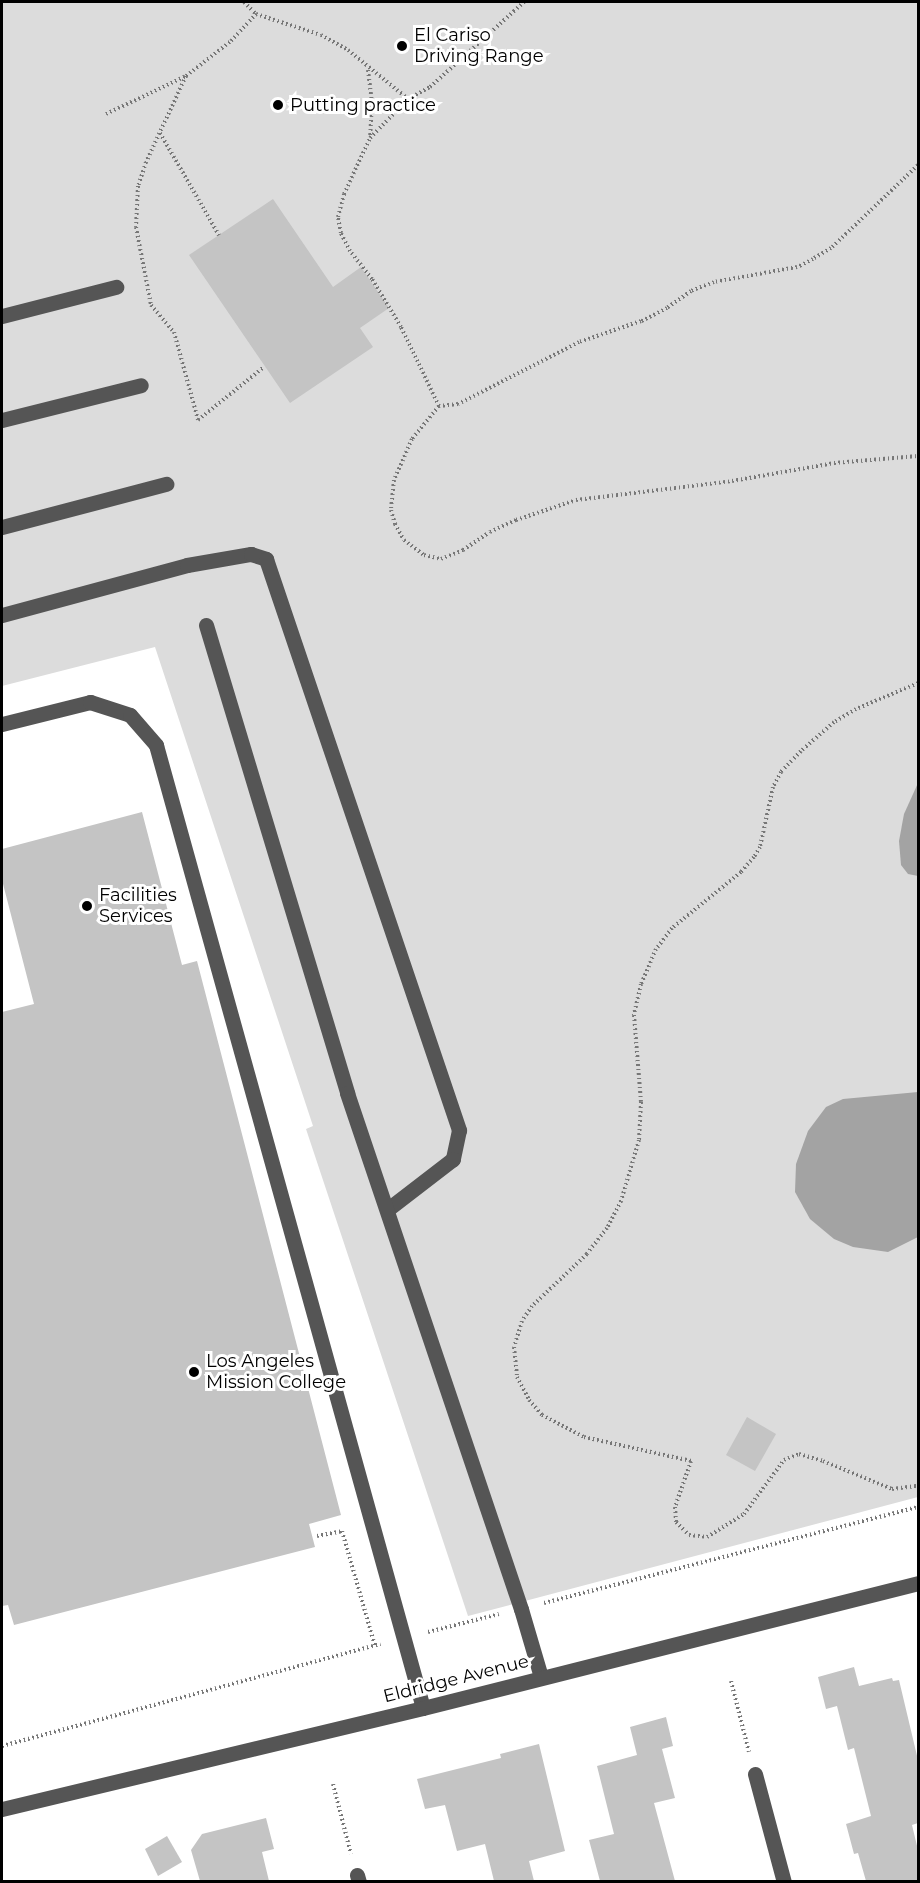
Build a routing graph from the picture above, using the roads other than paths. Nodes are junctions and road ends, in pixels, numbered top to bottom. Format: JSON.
{"nodes":[{"id":1,"x":116,"y":287,"type":"dead end"},
{"id":2,"x":2,"y":316,"type":"edge"},
{"id":3,"x":141,"y":385,"type":"dead end"},
{"id":4,"x":2,"y":420,"type":"edge"},
{"id":5,"x":166,"y":484,"type":"dead end"},
{"id":6,"x":2,"y":527,"type":"edge"},
{"id":7,"x":2,"y":615,"type":"edge"},
{"id":8,"x":206,"y":625,"type":"dead end"},
{"id":9,"x":2,"y":724,"type":"edge"},
{"id":10,"x":388,"y":1209,"type":"junction"},
{"id":11,"x":918,"y":1583,"type":"edge"},
{"id":12,"x":541,"y":1677,"type":"junction"},
{"id":13,"x":423,"y":1708,"type":"junction"},
{"id":14,"x":755,"y":1773,"type":"road end"},
{"id":15,"x":2,"y":1809,"type":"edge"},
{"id":16,"x":784,"y":1881,"type":"edge"}],
"edges":[{"from":1,"to":2,"type":"street"},
{"from":3,"to":4,"type":"street"},
{"from":5,"to":6,"type":"street"},
{"from":7,"to":10,"type":"street"},
{"from":8,"to":10,"type":"street"},
{"from":9,"to":13,"type":"street"},
{"from":10,"to":12,"type":"street"},
{"from":11,"to":12,"type":"street","name":"Eldridge Avenue"},
{"from":12,"to":13,"type":"street","name":"Eldridge Avenue"},
{"from":13,"to":15,"type":"street","name":"Eldridge Avenue"},
{"from":14,"to":16,"type":"street"}]}
